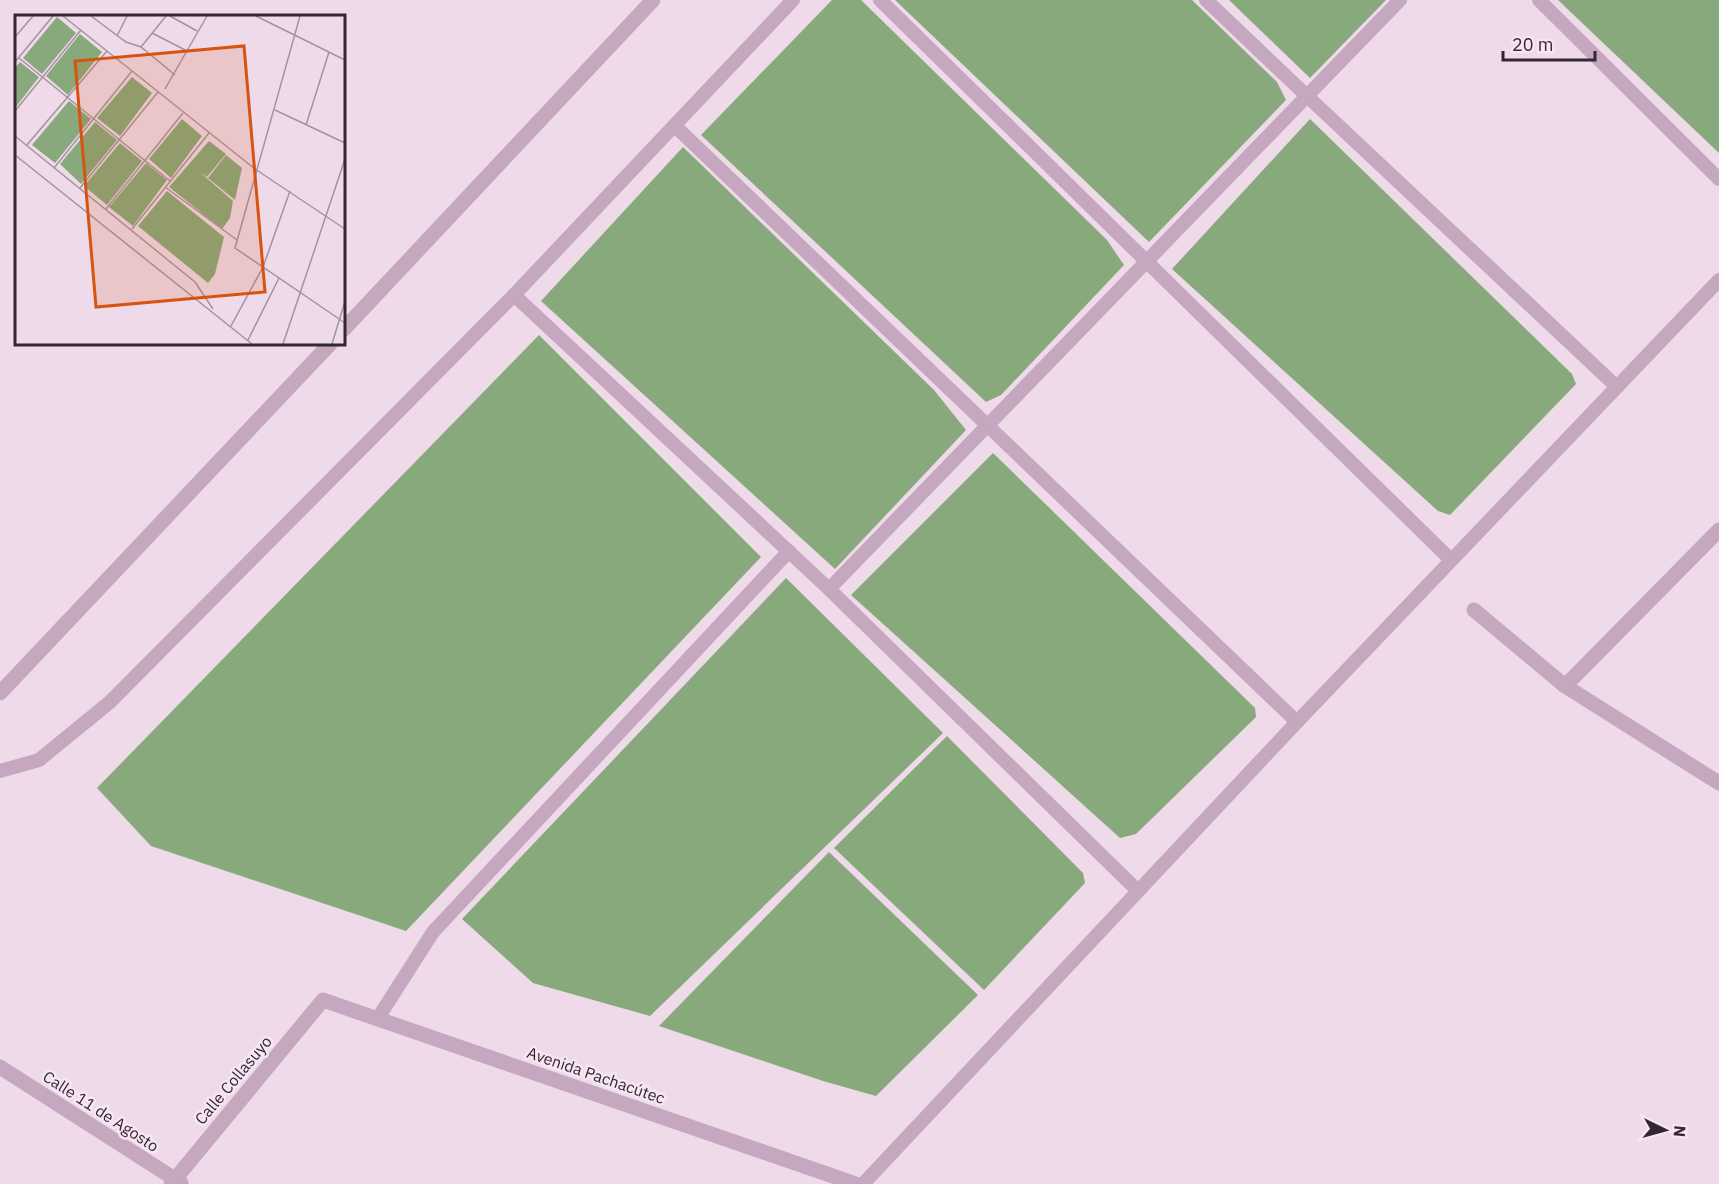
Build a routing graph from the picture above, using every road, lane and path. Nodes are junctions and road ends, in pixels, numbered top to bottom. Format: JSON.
{"nodes":[{"id":1,"x":653,"y":0,"type":"edge"},
{"id":2,"x":793,"y":0,"type":"edge"},
{"id":3,"x":880,"y":0,"type":"edge"},
{"id":4,"x":1206,"y":0,"type":"edge"},
{"id":5,"x":1400,"y":0,"type":"edge"},
{"id":6,"x":1539,"y":0,"type":"edge"},
{"id":7,"x":1307,"y":96,"type":"junction"},
{"id":8,"x":675,"y":126,"type":"junction"},
{"id":9,"x":1719,"y":179,"type":"edge"},
{"id":10,"x":1147,"y":261,"type":"junction"},
{"id":11,"x":1719,"y":280,"type":"edge"},
{"id":12,"x":514,"y":295,"type":"junction"},
{"id":13,"x":345,"y":328,"type":"edge"},
{"id":14,"x":329,"y":345,"type":"edge"},
{"id":15,"x":1617,"y":387,"type":"junction"},
{"id":16,"x":987,"y":426,"type":"junction"},
{"id":17,"x":1719,"y":530,"type":"edge"},
{"id":18,"x":789,"y":551,"type":"junction"},
{"id":19,"x":1451,"y":560,"type":"junction"},
{"id":20,"x":829,"y":589,"type":"junction"},
{"id":21,"x":1474,"y":610,"type":"dead end"},
{"id":22,"x":1565,"y":686,"type":"junction"},
{"id":23,"x":0,"y":693,"type":"edge"},
{"id":24,"x":1297,"y":722,"type":"junction"},
{"id":25,"x":0,"y":771,"type":"edge"},
{"id":26,"x":1719,"y":783,"type":"edge"},
{"id":27,"x":1138,"y":891,"type":"junction"},
{"id":28,"x":323,"y":1000,"type":"joint"},
{"id":29,"x":378,"y":1018,"type":"junction"},
{"id":30,"x":0,"y":1068,"type":"edge"},
{"id":31,"x":177,"y":1182,"type":"edge"},
{"id":32,"x":856,"y":1184,"type":"edge"},
{"id":33,"x":863,"y":1184,"type":"edge"}],
"edges":[{"from":1,"to":13,"type":"street"},
{"from":2,"to":8,"type":"lane"},
{"from":3,"to":10,"type":"lane"},
{"from":4,"to":7,"type":"lane"},
{"from":5,"to":7,"type":"lane"},
{"from":6,"to":9,"type":"lane"},
{"from":7,"to":10,"type":"lane"},
{"from":7,"to":15,"type":"lane"},
{"from":8,"to":12,"type":"lane"},
{"from":8,"to":16,"type":"lane"},
{"from":10,"to":16,"type":"lane"},
{"from":10,"to":19,"type":"lane"},
{"from":11,"to":15,"type":"lane"},
{"from":12,"to":18,"type":"lane"},
{"from":12,"to":25,"type":"lane"},
{"from":14,"to":23,"type":"street"},
{"from":15,"to":19,"type":"lane"},
{"from":16,"to":20,"type":"lane"},
{"from":16,"to":24,"type":"lane"},
{"from":17,"to":22,"type":"street"},
{"from":18,"to":20,"type":"lane"},
{"from":18,"to":29,"type":"lane"},
{"from":19,"to":24,"type":"lane"},
{"from":20,"to":27,"type":"lane"},
{"from":21,"to":22,"type":"street"},
{"from":22,"to":26,"type":"street"},
{"from":24,"to":27,"type":"lane"},
{"from":27,"to":33,"type":"lane"},
{"from":28,"to":29,"type":"street","name":"Avenida Pachacútec"},
{"from":28,"to":31,"type":"street","name":"Calle Collasuyo"},
{"from":29,"to":32,"type":"street","name":"Avenida Pachacútec"},
{"from":30,"to":31,"type":"street","name":"Calle 11 de Agosto"}]}
